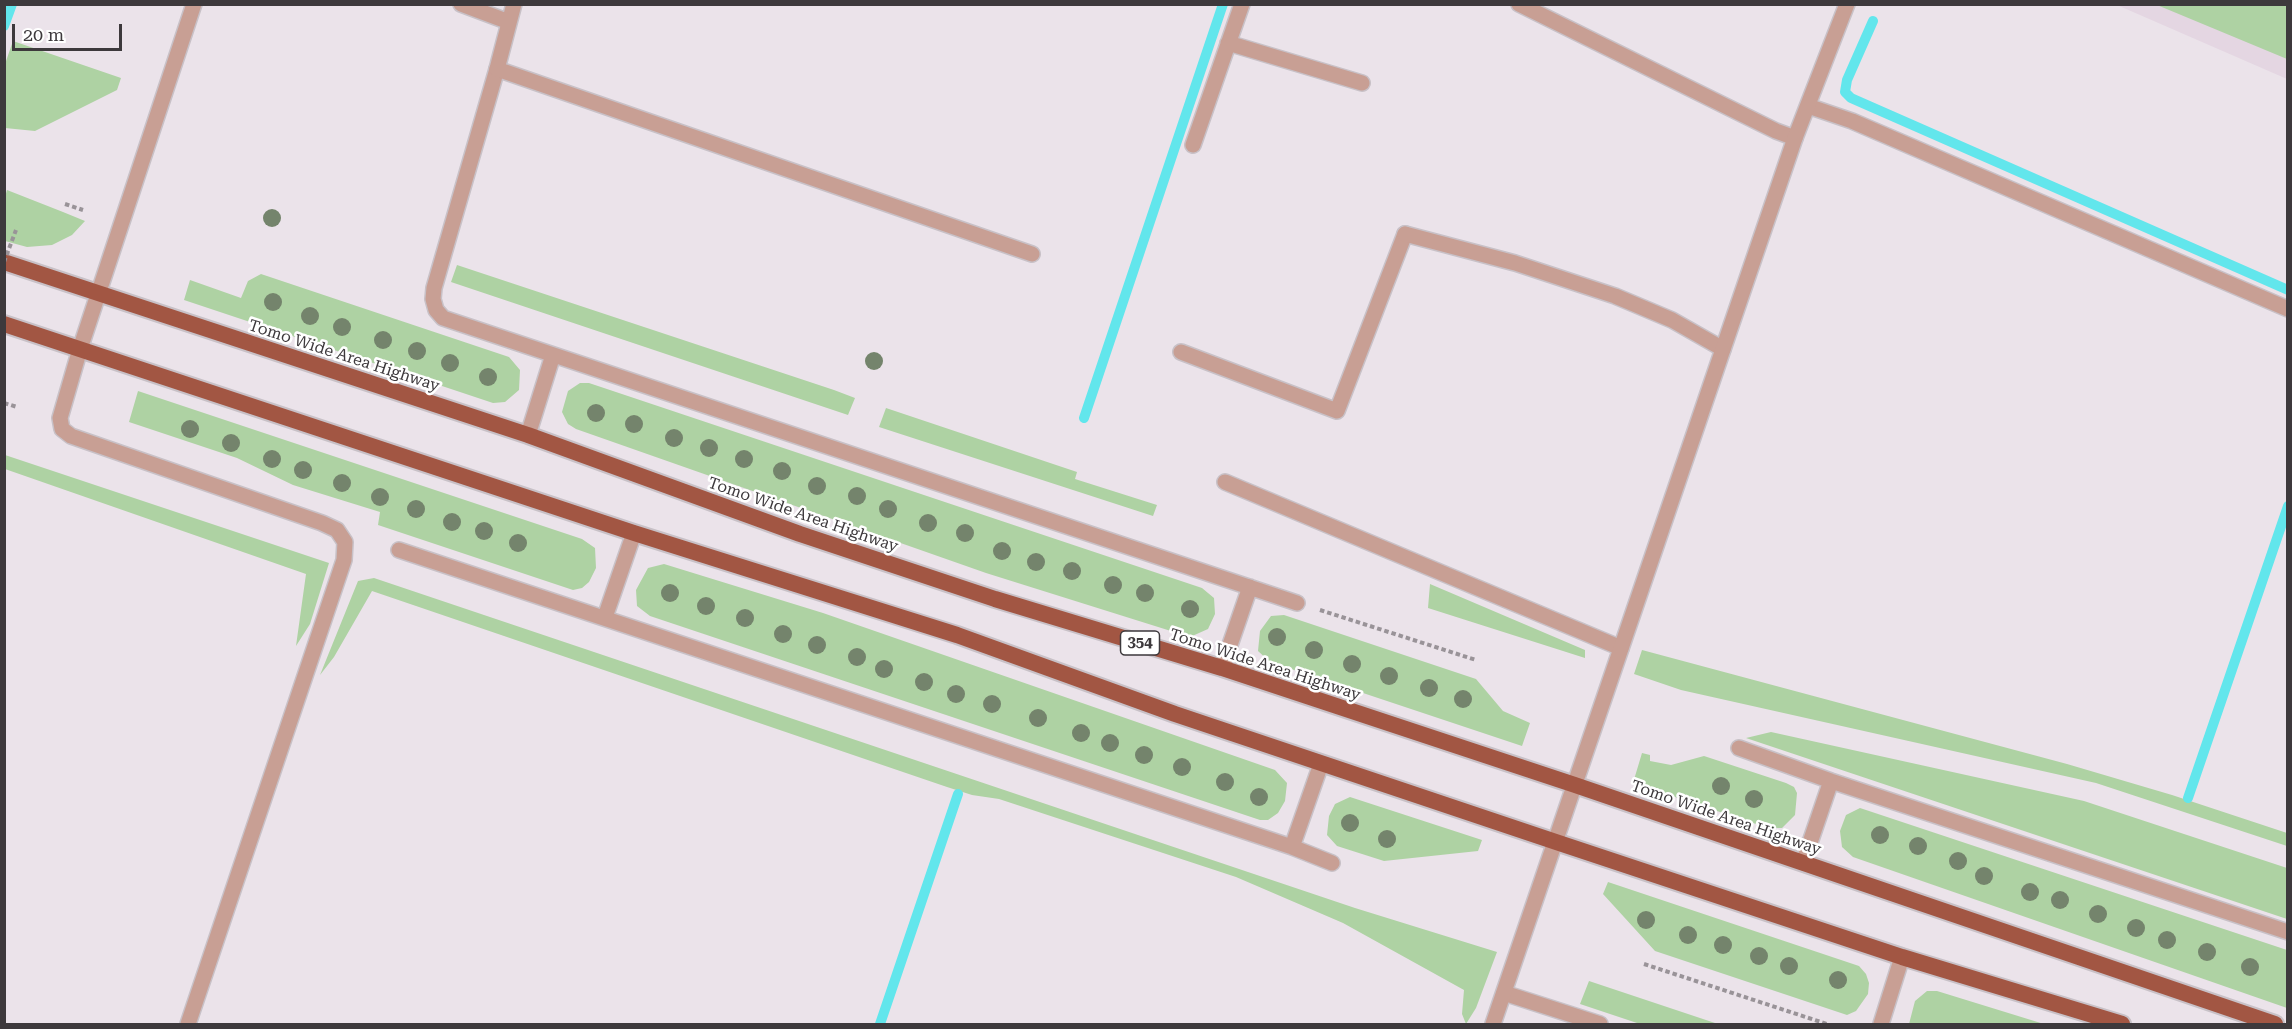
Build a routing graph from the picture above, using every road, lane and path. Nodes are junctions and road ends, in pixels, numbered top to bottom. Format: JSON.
{"nodes":[{"id":1,"x":194,"y":4,"type":"edge"},
{"id":2,"x":461,"y":4,"type":"edge"},
{"id":3,"x":514,"y":4,"type":"edge"},
{"id":4,"x":1242,"y":4,"type":"edge"},
{"id":5,"x":1520,"y":4,"type":"edge"},
{"id":6,"x":1847,"y":4,"type":"edge"},
{"id":7,"x":509,"y":22,"type":"junction"},
{"id":8,"x":1228,"y":43,"type":"junction"},
{"id":9,"x":496,"y":69,"type":"junction"},
{"id":10,"x":1362,"y":84,"type":"dead end"},
{"id":11,"x":1808,"y":106,"type":"junction"},
{"id":12,"x":1796,"y":138,"type":"junction"},
{"id":13,"x":1193,"y":145,"type":"dead end"},
{"id":14,"x":65,"y":204,"type":"dead end"},
{"id":15,"x":83,"y":210,"type":"dead end"},
{"id":16,"x":16,"y":230,"type":"dead end"},
{"id":17,"x":1032,"y":254,"type":"dead end"},
{"id":18,"x":4,"y":262,"type":"edge"},
{"id":19,"x":99,"y":293,"type":"junction"},
{"id":20,"x":2288,"y":309,"type":"edge"},
{"id":21,"x":4,"y":324,"type":"edge"},
{"id":22,"x":80,"y":349,"type":"junction"},
{"id":23,"x":1723,"y":349,"type":"junction"},
{"id":24,"x":1181,"y":352,"type":"dead end"},
{"id":25,"x":554,"y":355,"type":"junction"},
{"id":26,"x":4,"y":403,"type":"edge"},
{"id":27,"x":17,"y":407,"type":"dead end"},
{"id":28,"x":528,"y":435,"type":"junction"},
{"id":29,"x":1225,"y":482,"type":"dead end"},
{"id":30,"x":634,"y":532,"type":"junction"},
{"id":31,"x":399,"y":550,"type":"dead end"},
{"id":32,"x":1250,"y":587,"type":"junction"},
{"id":33,"x":1297,"y":603,"type":"joint"},
{"id":34,"x":605,"y":617,"type":"junction"},
{"id":35,"x":1621,"y":648,"type":"junction"},
{"id":36,"x":1476,"y":660,"type":"dead end"},
{"id":37,"x":1222,"y":668,"type":"junction"},
{"id":38,"x":1739,"y":748,"type":"dead end"},
{"id":39,"x":1321,"y":764,"type":"junction"},
{"id":40,"x":1831,"y":781,"type":"junction"},
{"id":41,"x":1575,"y":785,"type":"junction"},
{"id":42,"x":1556,"y":842,"type":"junction"},
{"id":43,"x":1292,"y":847,"type":"junction"},
{"id":44,"x":1332,"y":863,"type":"dead end"},
{"id":45,"x":1803,"y":863,"type":"junction"},
{"id":46,"x":2288,"y":932,"type":"edge"},
{"id":47,"x":1902,"y":957,"type":"junction"},
{"id":48,"x":1644,"y":964,"type":"dead end"},
{"id":49,"x":1504,"y":993,"type":"junction"},
{"id":50,"x":188,"y":1024,"type":"edge"},
{"id":51,"x":1493,"y":1024,"type":"edge"},
{"id":52,"x":1600,"y":1024,"type":"edge"},
{"id":53,"x":1827,"y":1024,"type":"edge"},
{"id":54,"x":1881,"y":1024,"type":"edge"},
{"id":55,"x":2122,"y":1024,"type":"edge"},
{"id":56,"x":2275,"y":1024,"type":"edge"}],
"edges":[{"from":1,"to":19,"type":"street"},
{"from":2,"to":7,"type":"street"},
{"from":3,"to":7,"type":"street"},
{"from":4,"to":8,"type":"street"},
{"from":5,"to":12,"type":"street"},
{"from":6,"to":11,"type":"street"},
{"from":7,"to":9,"type":"street"},
{"from":8,"to":10,"type":"street"},
{"from":8,"to":13,"type":"street"},
{"from":9,"to":17,"type":"street"},
{"from":9,"to":25,"type":"street"},
{"from":11,"to":12,"type":"street"},
{"from":11,"to":20,"type":"street"},
{"from":12,"to":23,"type":"street"},
{"from":14,"to":15,"type":"path"},
{"from":16,"to":18,"type":"path","bridge":true},
{"from":18,"to":19,"type":"highway","name":"Tomo Wide Area Highway","number":"354"},
{"from":19,"to":22,"type":"street"},
{"from":19,"to":28,"type":"highway","name":"Tomo Wide Area Highway","number":"354"},
{"from":21,"to":22,"type":"highway"},
{"from":22,"to":30,"type":"highway"},
{"from":22,"to":50,"type":"street"},
{"from":23,"to":24,"type":"street"},
{"from":23,"to":35,"type":"street"},
{"from":25,"to":28,"type":"street"},
{"from":25,"to":32,"type":"street"},
{"from":26,"to":27,"type":"path"},
{"from":28,"to":37,"type":"highway","name":"Tomo Wide Area Highway","number":"354"},
{"from":29,"to":35,"type":"street"},
{"from":30,"to":34,"type":"street"},
{"from":30,"to":39,"type":"highway"},
{"from":31,"to":34,"type":"street"},
{"from":32,"to":33,"type":"street"},
{"from":32,"to":37,"type":"street"},
{"from":33,"to":36,"type":"path"},
{"from":34,"to":43,"type":"street"},
{"from":35,"to":41,"type":"street"},
{"from":37,"to":41,"type":"highway","name":"Tomo Wide Area Highway","number":"354"},
{"from":38,"to":40,"type":"street"},
{"from":39,"to":42,"type":"highway"},
{"from":39,"to":43,"type":"street"},
{"from":40,"to":45,"type":"street"},
{"from":40,"to":46,"type":"street"},
{"from":41,"to":42,"type":"street"},
{"from":41,"to":45,"type":"highway","name":"Tomo Wide Area Highway","number":"354"},
{"from":42,"to":47,"type":"highway"},
{"from":42,"to":49,"type":"street"},
{"from":43,"to":44,"type":"street"},
{"from":45,"to":56,"type":"highway","name":"Tomo Wide Area Highway","number":"354"},
{"from":47,"to":54,"type":"street"},
{"from":47,"to":55,"type":"highway"},
{"from":48,"to":53,"type":"path"},
{"from":49,"to":51,"type":"street"},
{"from":49,"to":52,"type":"street"}]}
